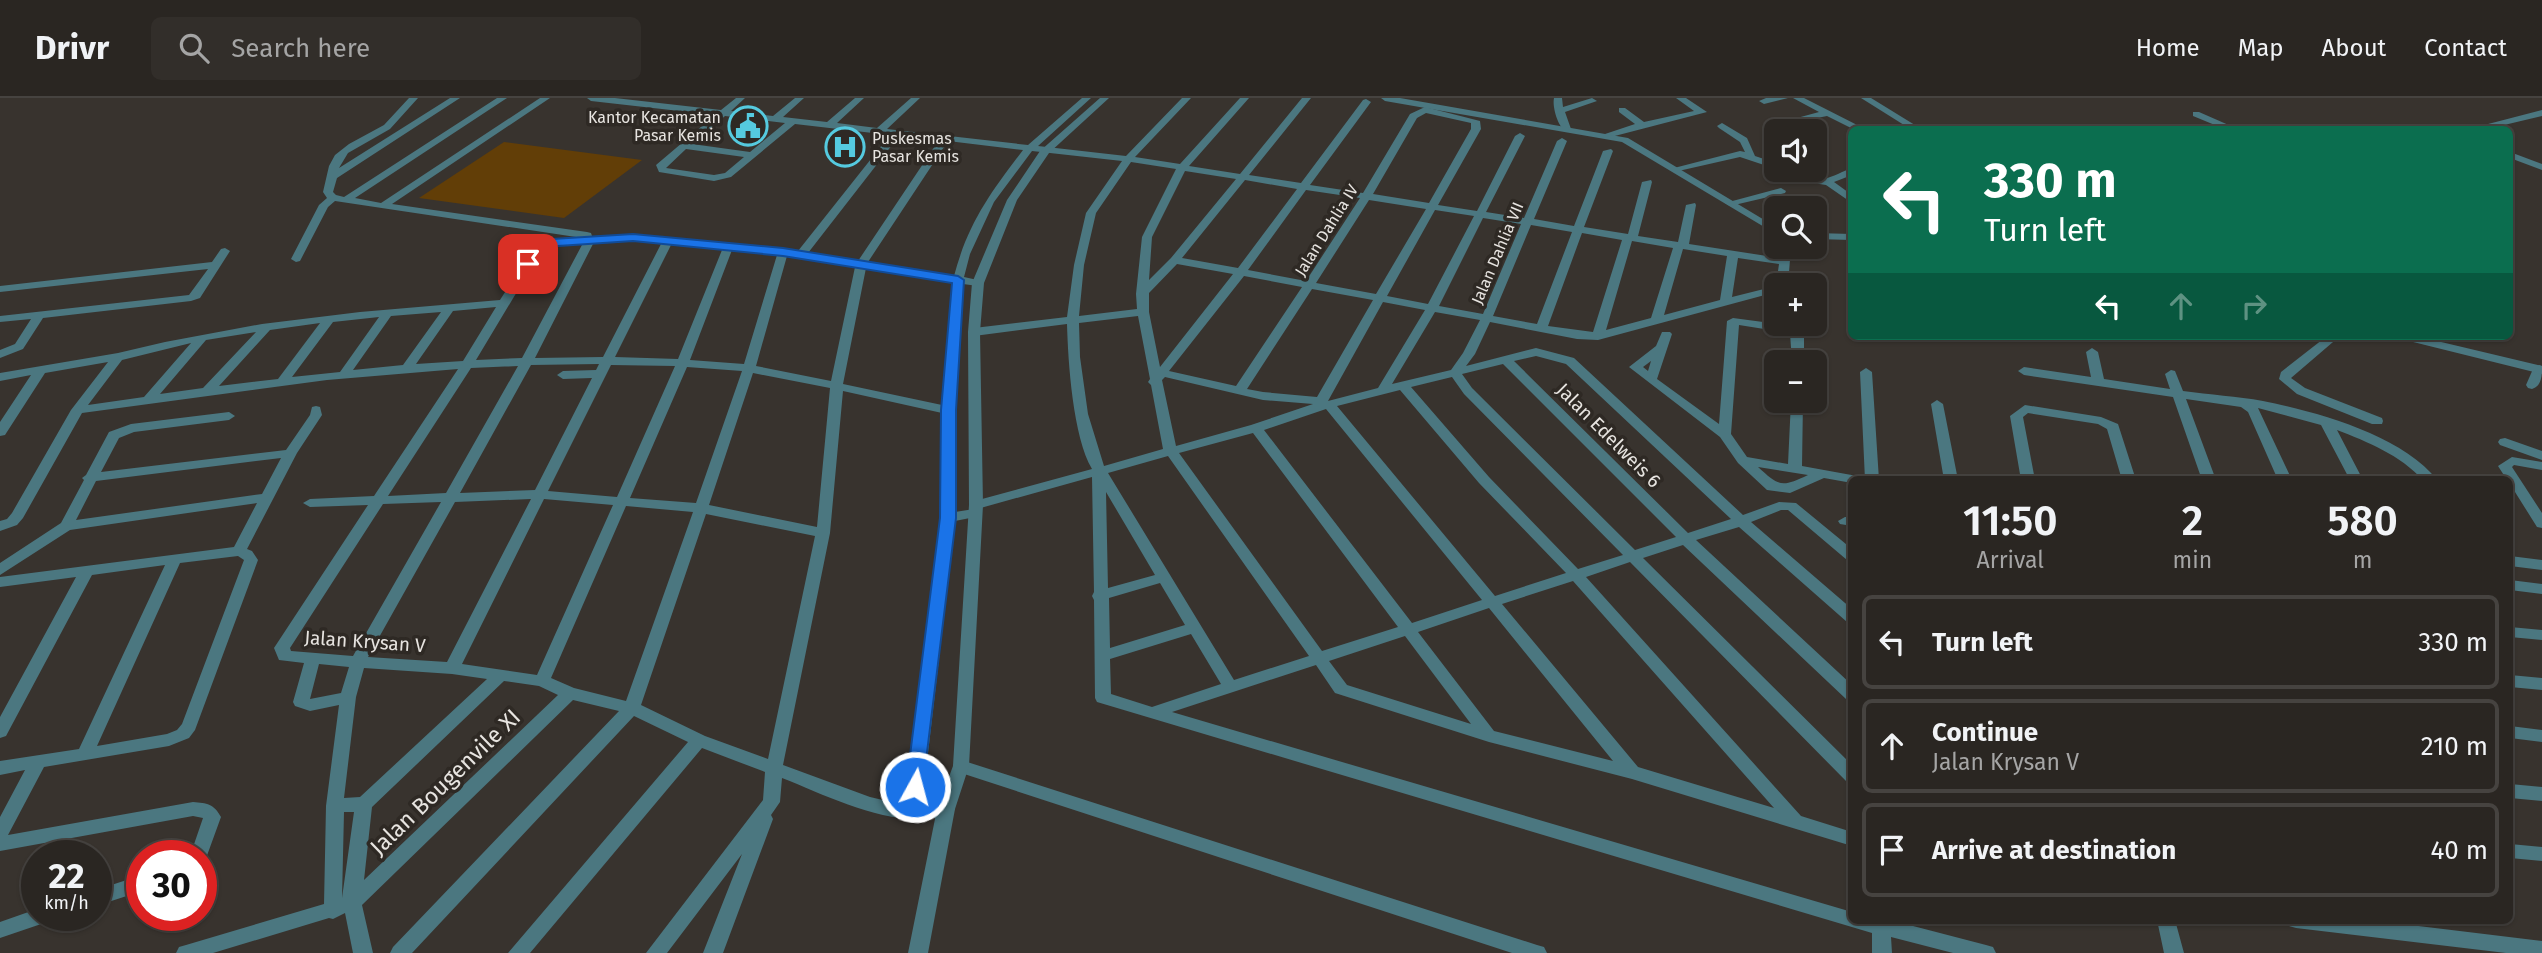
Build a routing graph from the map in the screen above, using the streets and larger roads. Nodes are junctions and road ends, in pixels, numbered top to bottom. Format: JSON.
{"nodes":[{"id":1,"x":414,"y":98,"type":"edge"},
{"id":2,"x":456,"y":98,"type":"edge"},
{"id":3,"x":503,"y":98,"type":"edge"},
{"id":4,"x":546,"y":98,"type":"edge"},
{"id":5,"x":591,"y":98,"type":"edge"},
{"id":6,"x":679,"y":98,"type":"edge"},
{"id":7,"x":741,"y":98,"type":"edge"},
{"id":8,"x":800,"y":98,"type":"edge"},
{"id":9,"x":860,"y":98,"type":"edge"},
{"id":10,"x":916,"y":98,"type":"edge"},
{"id":11,"x":1087,"y":98,"type":"edge"},
{"id":12,"x":1105,"y":98,"type":"edge"},
{"id":13,"x":1187,"y":98,"type":"edge"},
{"id":14,"x":1245,"y":98,"type":"edge"},
{"id":15,"x":1307,"y":98,"type":"edge"},
{"id":16,"x":1385,"y":98,"type":"edge"},
{"id":17,"x":1559,"y":98,"type":"edge"},
{"id":18,"x":1587,"y":98,"type":"edge"},
{"id":19,"x":1680,"y":98,"type":"edge"},
{"id":20,"x":1784,"y":98,"type":"edge"},
{"id":21,"x":1797,"y":98,"type":"edge"},
{"id":22,"x":1866,"y":98,"type":"edge"},
{"id":23,"x":630,"y":101,"type":"edge"},
{"id":24,"x":1764,"y":101,"type":"dead end"},
{"id":25,"x":1366,"y":102,"type":"dead end"},
{"id":26,"x":667,"y":107,"type":"junction"},
{"id":27,"x":1622,"y":110,"type":"dead end"},
{"id":28,"x":1559,"y":111,"type":"junction"},
{"id":29,"x":1828,"y":113,"type":"junction"},
{"id":30,"x":2542,"y":113,"type":"edge"},
{"id":31,"x":721,"y":114,"type":"junction"},
{"id":32,"x":2196,"y":114,"type":"dead end"},
{"id":33,"x":1804,"y":119,"type":"edge"},
{"id":34,"x":774,"y":120,"type":"junction"},
{"id":35,"x":792,"y":122,"type":"junction"},
{"id":36,"x":2542,"y":122,"type":"edge"},
{"id":37,"x":829,"y":125,"type":"junction"},
{"id":38,"x":1642,"y":125,"type":"junction"},
{"id":39,"x":1722,"y":126,"type":"dead end"},
{"id":40,"x":1855,"y":126,"type":"edge"},
{"id":41,"x":1912,"y":126,"type":"edge"},
{"id":42,"x":2226,"y":126,"type":"edge"},
{"id":43,"x":2486,"y":126,"type":"edge"},
{"id":44,"x":1566,"y":129,"type":"junction"},
{"id":45,"x":2513,"y":129,"type":"edge"},
{"id":46,"x":879,"y":131,"type":"junction"},
{"id":47,"x":896,"y":134,"type":"junction"},
{"id":48,"x":1607,"y":135,"type":"junction"},
{"id":49,"x":1520,"y":136,"type":"dead end"},
{"id":50,"x":945,"y":139,"type":"junction"},
{"id":51,"x":1562,"y":141,"type":"dead end"},
{"id":52,"x":684,"y":146,"type":"junction"},
{"id":53,"x":1029,"y":149,"type":"junction"},
{"id":54,"x":1045,"y":151,"type":"junction"},
{"id":55,"x":1608,"y":151,"type":"dead end"},
{"id":56,"x":753,"y":155,"type":"junction"},
{"id":57,"x":1751,"y":155,"type":"junction"},
{"id":58,"x":2513,"y":156,"type":"edge"},
{"id":59,"x":1128,"y":159,"type":"junction"},
{"id":60,"x":1764,"y":161,"type":"edge"},
{"id":61,"x":2542,"y":167,"type":"edge"},
{"id":62,"x":1181,"y":169,"type":"junction"},
{"id":63,"x":1677,"y":170,"type":"junction"},
{"id":64,"x":1848,"y":173,"type":"edge"},
{"id":65,"x":332,"y":177,"type":"junction"},
{"id":66,"x":1242,"y":177,"type":"junction"},
{"id":67,"x":1647,"y":182,"type":"dead end"},
{"id":68,"x":1828,"y":182,"type":"joint"},
{"id":69,"x":1304,"y":188,"type":"junction"},
{"id":70,"x":1781,"y":191,"type":"dead end"},
{"id":71,"x":1366,"y":197,"type":"junction"},
{"id":72,"x":1848,"y":197,"type":"edge"},
{"id":73,"x":333,"y":198,"type":"junction"},
{"id":74,"x":346,"y":200,"type":"junction"},
{"id":75,"x":1730,"y":203,"type":"junction"},
{"id":76,"x":1691,"y":205,"type":"dead end"},
{"id":77,"x":383,"y":206,"type":"junction"},
{"id":78,"x":1430,"y":207,"type":"junction"},
{"id":79,"x":1479,"y":215,"type":"junction"},
{"id":80,"x":1528,"y":222,"type":"junction"},
{"id":81,"x":1764,"y":224,"type":"edge"},
{"id":82,"x":1576,"y":229,"type":"junction"},
{"id":83,"x":1827,"y":236,"type":"edge"},
{"id":84,"x":1848,"y":237,"type":"edge"},
{"id":85,"x":1630,"y":238,"type":"junction"},
{"id":86,"x":590,"y":239,"type":"junction"},
{"id":87,"x":667,"y":242,"type":"junction"},
{"id":88,"x":1681,"y":246,"type":"junction"},
{"id":89,"x":728,"y":248,"type":"junction"},
{"id":90,"x":225,"y":250,"type":"dead end"},
{"id":91,"x":783,"y":252,"type":"junction"},
{"id":92,"x":1733,"y":254,"type":"junction"},
{"id":93,"x":801,"y":255,"type":"junction"},
{"id":94,"x":296,"y":259,"type":"dead end"},
{"id":95,"x":1175,"y":260,"type":"junction"},
{"id":96,"x":1785,"y":261,"type":"joint"},
{"id":97,"x":215,"y":265,"type":"junction"},
{"id":98,"x":861,"y":265,"type":"junction"},
{"id":99,"x":1241,"y":272,"type":"junction"},
{"id":100,"x":1784,"y":273,"type":"edge"},
{"id":101,"x":958,"y":280,"type":"junction"},
{"id":102,"x":978,"y":283,"type":"junction"},
{"id":103,"x":1310,"y":285,"type":"junction"},
{"id":104,"x":0,"y":289,"type":"edge"},
{"id":105,"x":1764,"y":292,"type":"edge"},
{"id":106,"x":1142,"y":294,"type":"junction"},
{"id":107,"x":1379,"y":297,"type":"junction"},
{"id":108,"x":506,"y":303,"type":"junction"},
{"id":109,"x":1725,"y":303,"type":"junction"},
{"id":110,"x":449,"y":308,"type":"junction"},
{"id":111,"x":1432,"y":308,"type":"junction"},
{"id":112,"x":1143,"y":312,"type":"junction"},
{"id":113,"x":387,"y":314,"type":"junction"},
{"id":114,"x":39,"y":315,"type":"junction"},
{"id":115,"x":1487,"y":317,"type":"junction"},
{"id":116,"x":0,"y":319,"type":"edge"},
{"id":117,"x":1073,"y":320,"type":"junction"},
{"id":118,"x":328,"y":321,"type":"junction"},
{"id":119,"x":1656,"y":322,"type":"junction"},
{"id":120,"x":1541,"y":328,"type":"junction"},
{"id":121,"x":265,"y":329,"type":"junction"},
{"id":122,"x":974,"y":332,"type":"junction"},
{"id":123,"x":1666,"y":334,"type":"dead end"},
{"id":124,"x":1598,"y":336,"type":"junction"},
{"id":125,"x":202,"y":338,"type":"junction"},
{"id":126,"x":2329,"y":340,"type":"edge"},
{"id":127,"x":2417,"y":340,"type":"edge"},
{"id":128,"x":1661,"y":348,"type":"junction"},
{"id":129,"x":1798,"y":350,"type":"edge"},
{"id":130,"x":2092,"y":352,"type":"dead end"},
{"id":131,"x":0,"y":354,"type":"edge"},
{"id":132,"x":118,"y":357,"type":"junction"},
{"id":133,"x":1505,"y":359,"type":"junction"},
{"id":134,"x":527,"y":361,"type":"junction"},
{"id":135,"x":468,"y":363,"type":"junction"},
{"id":136,"x":683,"y":363,"type":"junction"},
{"id":137,"x":408,"y":367,"type":"junction"},
{"id":138,"x":604,"y":367,"type":"junction"},
{"id":139,"x":749,"y":368,"type":"junction"},
{"id":140,"x":2540,"y":370,"type":"edge"},
{"id":141,"x":40,"y":371,"type":"junction"},
{"id":142,"x":2024,"y":371,"type":"dead end"},
{"id":143,"x":1866,"y":372,"type":"dead end"},
{"id":144,"x":1455,"y":373,"type":"junction"},
{"id":145,"x":2171,"y":374,"type":"dead end"},
{"id":146,"x":344,"y":375,"type":"junction"},
{"id":147,"x":563,"y":375,"type":"dead end"},
{"id":148,"x":0,"y":377,"type":"edge"},
{"id":149,"x":1159,"y":378,"type":"junction"},
{"id":150,"x":1651,"y":380,"type":"junction"},
{"id":151,"x":2098,"y":382,"type":"junction"},
{"id":152,"x":281,"y":383,"type":"junction"},
{"id":153,"x":837,"y":384,"type":"junction"},
{"id":154,"x":1402,"y":385,"type":"junction"},
{"id":155,"x":2532,"y":385,"type":"dead end"},
{"id":156,"x":1240,"y":390,"type":"junction"},
{"id":157,"x":1383,"y":390,"type":"junction"},
{"id":158,"x":207,"y":392,"type":"junction"},
{"id":159,"x":2176,"y":394,"type":"junction"},
{"id":160,"x":148,"y":400,"type":"junction"},
{"id":161,"x":2239,"y":402,"type":"junction"},
{"id":162,"x":1323,"y":404,"type":"junction"},
{"id":163,"x":1937,"y":404,"type":"dead end"},
{"id":164,"x":77,"y":410,"type":"junction"},
{"id":165,"x":316,"y":410,"type":"dead end"},
{"id":166,"x":948,"y":410,"type":"junction"},
{"id":167,"x":1797,"y":413,"type":"edge"},
{"id":168,"x":229,"y":416,"type":"dead end"},
{"id":169,"x":2377,"y":421,"type":"dead end"},
{"id":170,"x":2326,"y":422,"type":"junction"},
{"id":171,"x":1256,"y":428,"type":"junction"},
{"id":172,"x":0,"y":432,"type":"edge"},
{"id":173,"x":1725,"y":434,"type":"junction"},
{"id":174,"x":2505,"y":442,"type":"dead end"},
{"id":175,"x":1170,"y":450,"type":"junction"},
{"id":176,"x":290,"y":453,"type":"junction"},
{"id":177,"x":2542,"y":456,"type":"edge"},
{"id":178,"x":1743,"y":460,"type":"junction"},
{"id":179,"x":2542,"y":466,"type":"edge"},
{"id":180,"x":1795,"y":467,"type":"junction"},
{"id":181,"x":1099,"y":471,"type":"junction"},
{"id":182,"x":1824,"y":473,"type":"junction"},
{"id":183,"x":1872,"y":476,"type":"edge"},
{"id":184,"x":1950,"y":476,"type":"edge"},
{"id":185,"x":2027,"y":476,"type":"edge"},
{"id":186,"x":2128,"y":476,"type":"edge"},
{"id":187,"x":2207,"y":476,"type":"edge"},
{"id":188,"x":2283,"y":476,"type":"edge"},
{"id":189,"x":2355,"y":476,"type":"edge"},
{"id":190,"x":2427,"y":476,"type":"edge"},
{"id":191,"x":2511,"y":476,"type":"edge"},
{"id":192,"x":89,"y":478,"type":"junction"},
{"id":193,"x":1848,"y":478,"type":"edge"},
{"id":194,"x":2513,"y":479,"type":"edge"},
{"id":195,"x":538,"y":494,"type":"junction"},
{"id":196,"x":450,"y":497,"type":"junction"},
{"id":197,"x":265,"y":498,"type":"junction"},
{"id":198,"x":378,"y":499,"type":"junction"},
{"id":199,"x":624,"y":500,"type":"junction"},
{"id":200,"x":310,"y":503,"type":"dead end"},
{"id":201,"x":700,"y":508,"type":"junction"},
{"id":202,"x":975,"y":509,"type":"junction"},
{"id":203,"x":948,"y":518,"type":"junction"},
{"id":204,"x":1741,"y":521,"type":"junction"},
{"id":205,"x":2542,"y":524,"type":"edge"},
{"id":206,"x":0,"y":526,"type":"edge"},
{"id":207,"x":66,"y":526,"type":"junction"},
{"id":208,"x":823,"y":533,"type":"junction"},
{"id":209,"x":1686,"y":539,"type":"junction"},
{"id":210,"x":239,"y":551,"type":"junction"},
{"id":211,"x":1848,"y":554,"type":"edge"},
{"id":212,"x":1635,"y":555,"type":"junction"},
{"id":213,"x":175,"y":559,"type":"junction"},
{"id":214,"x":2513,"y":561,"type":"edge"},
{"id":215,"x":2542,"y":565,"type":"edge"},
{"id":216,"x":0,"y":570,"type":"edge"},
{"id":217,"x":86,"y":572,"type":"junction"},
{"id":218,"x":1575,"y":574,"type":"junction"},
{"id":219,"x":1165,"y":577,"type":"junction"},
{"id":220,"x":0,"y":582,"type":"edge"},
{"id":221,"x":2513,"y":585,"type":"edge"},
{"id":222,"x":2542,"y":589,"type":"edge"},
{"id":223,"x":1099,"y":596,"type":"junction"},
{"id":224,"x":1492,"y":601,"type":"junction"},
{"id":225,"x":1848,"y":615,"type":"edge"},
{"id":226,"x":1195,"y":626,"type":"junction"},
{"id":227,"x":1408,"y":628,"type":"junction"},
{"id":228,"x":2513,"y":632,"type":"edge"},
{"id":229,"x":2542,"y":635,"type":"edge"},
{"id":230,"x":1101,"y":656,"type":"junction"},
{"id":231,"x":313,"y":658,"type":"junction"},
{"id":232,"x":1317,"y":658,"type":"junction"},
{"id":233,"x":358,"y":662,"type":"junction"},
{"id":234,"x":452,"y":668,"type":"junction"},
{"id":235,"x":501,"y":676,"type":"junction"},
{"id":236,"x":541,"y":681,"type":"junction"},
{"id":237,"x":2513,"y":681,"type":"edge"},
{"id":238,"x":2542,"y":684,"type":"edge"},
{"id":239,"x":1230,"y":686,"type":"junction"},
{"id":240,"x":1848,"y":691,"type":"edge"},
{"id":241,"x":570,"y":693,"type":"junction"},
{"id":242,"x":348,"y":697,"type":"junction"},
{"id":243,"x":632,"y":708,"type":"junction"},
{"id":244,"x":1151,"y":713,"type":"junction"},
{"id":245,"x":0,"y":732,"type":"edge"},
{"id":246,"x":2513,"y":732,"type":"edge"},
{"id":247,"x":1489,"y":736,"type":"junction"},
{"id":248,"x":2542,"y":736,"type":"edge"},
{"id":249,"x":699,"y":740,"type":"junction"},
{"id":250,"x":84,"y":755,"type":"junction"},
{"id":251,"x":38,"y":762,"type":"junction"},
{"id":252,"x":961,"y":766,"type":"junction"},
{"id":253,"x":0,"y":768,"type":"edge"},
{"id":254,"x":774,"y":769,"type":"junction"},
{"id":255,"x":1632,"y":772,"type":"junction"},
{"id":256,"x":1848,"y":772,"type":"edge"},
{"id":257,"x":2513,"y":791,"type":"edge"},
{"id":258,"x":2542,"y":794,"type":"edge"},
{"id":259,"x":771,"y":802,"type":"junction"},
{"id":260,"x":364,"y":804,"type":"junction"},
{"id":261,"x":335,"y":806,"type":"junction"},
{"id":262,"x":946,"y":809,"type":"junction"},
{"id":263,"x":912,"y":813,"type":"junction"},
{"id":264,"x":1793,"y":818,"type":"junction"},
{"id":265,"x":0,"y":834,"type":"edge"},
{"id":266,"x":1848,"y":838,"type":"edge"},
{"id":267,"x":204,"y":840,"type":"edge"},
{"id":268,"x":0,"y":844,"type":"edge"},
{"id":269,"x":2513,"y":851,"type":"edge"},
{"id":270,"x":2542,"y":854,"type":"edge"},
{"id":271,"x":352,"y":903,"type":"junction"},
{"id":272,"x":333,"y":911,"type":"junction"},
{"id":273,"x":1848,"y":919,"type":"edge"},
{"id":274,"x":21,"y":923,"type":"edge"},
{"id":275,"x":2167,"y":924,"type":"edge"},
{"id":276,"x":2330,"y":924,"type":"edge"},
{"id":277,"x":1881,"y":925,"type":"edge"},
{"id":278,"x":0,"y":930,"type":"edge"},
{"id":279,"x":2542,"y":949,"type":"edge"},
{"id":280,"x":186,"y":953,"type":"edge"},
{"id":281,"x":363,"y":953,"type":"edge"},
{"id":282,"x":400,"y":953,"type":"edge"},
{"id":283,"x":518,"y":953,"type":"edge"},
{"id":284,"x":656,"y":953,"type":"edge"},
{"id":285,"x":713,"y":953,"type":"edge"},
{"id":286,"x":918,"y":953,"type":"edge"},
{"id":287,"x":1537,"y":953,"type":"edge"},
{"id":288,"x":1882,"y":953,"type":"edge"},
{"id":289,"x":1986,"y":953,"type":"edge"},
{"id":290,"x":2174,"y":953,"type":"edge"}],
"edges":[{"from":1,"to":65,"type":"street"},
{"from":2,"to":65,"type":"street"},
{"from":3,"to":74,"type":"street"},
{"from":4,"to":77,"type":"street"},
{"from":5,"to":23,"type":"street"},
{"from":6,"to":26,"type":"street"},
{"from":7,"to":31,"type":"street"},
{"from":8,"to":34,"type":"street"},
{"from":9,"to":37,"type":"street"},
{"from":10,"to":46,"type":"street"},
{"from":11,"to":53,"type":"street"},
{"from":12,"to":54,"type":"street"},
{"from":13,"to":59,"type":"street"},
{"from":14,"to":62,"type":"street"},
{"from":15,"to":66,"type":"street"},
{"from":16,"to":44,"type":"street"},
{"from":17,"to":28,"type":"street"},
{"from":18,"to":28,"type":"street"},
{"from":19,"to":38,"type":"street"},
{"from":20,"to":24,"type":"street"},
{"from":21,"to":29,"type":"street"},
{"from":22,"to":41,"type":"street"},
{"from":23,"to":26,"type":"street"},
{"from":25,"to":69,"type":"street"},
{"from":26,"to":31,"type":"street"},
{"from":27,"to":38,"type":"street"},
{"from":28,"to":44,"type":"street"},
{"from":29,"to":33,"type":"street"},
{"from":29,"to":40,"type":"street"},
{"from":30,"to":43,"type":"street"},
{"from":31,"to":34,"type":"street"},
{"from":31,"to":52,"type":"street"},
{"from":32,"to":42,"type":"street"},
{"from":34,"to":35,"type":"street"},
{"from":35,"to":37,"type":"street"},
{"from":35,"to":56,"type":"street"},
{"from":36,"to":45,"type":"street"},
{"from":37,"to":46,"type":"street"},
{"from":38,"to":48,"type":"street"},
{"from":39,"to":57,"type":"street"},
{"from":44,"to":48,"type":"street"},
{"from":46,"to":47,"type":"street"},
{"from":47,"to":50,"type":"street"},
{"from":47,"to":93,"type":"street"},
{"from":48,"to":63,"type":"street"},
{"from":49,"to":79,"type":"street"},
{"from":50,"to":53,"type":"street"},
{"from":50,"to":98,"type":"street"},
{"from":51,"to":80,"type":"street","name":"Jalan Dahlia VII"},
{"from":52,"to":56,"type":"street"},
{"from":52,"to":56,"type":"street"},
{"from":53,"to":54,"type":"street"},
{"from":53,"to":101,"type":"street"},
{"from":54,"to":59,"type":"street"},
{"from":54,"to":102,"type":"street"},
{"from":55,"to":82,"type":"street"},
{"from":57,"to":60,"type":"street"},
{"from":57,"to":63,"type":"street"},
{"from":58,"to":61,"type":"street"},
{"from":59,"to":62,"type":"street"},
{"from":59,"to":117,"type":"street"},
{"from":62,"to":66,"type":"street"},
{"from":62,"to":106,"type":"street"},
{"from":63,"to":75,"type":"street"},
{"from":64,"to":68,"type":"street"},
{"from":65,"to":73,"type":"street"},
{"from":66,"to":69,"type":"street"},
{"from":66,"to":95,"type":"street"},
{"from":67,"to":85,"type":"street"},
{"from":68,"to":72,"type":"street"},
{"from":69,"to":71,"type":"street"},
{"from":69,"to":99,"type":"street"},
{"from":70,"to":75,"type":"street"},
{"from":71,"to":78,"type":"street"},
{"from":71,"to":78,"type":"street","name":"Jalan Dahlia IV"},
{"from":71,"to":103,"type":"street","name":"Jalan Dahlia IV"},
{"from":73,"to":74,"type":"street"},
{"from":73,"to":94,"type":"street"},
{"from":74,"to":77,"type":"street"},
{"from":75,"to":81,"type":"street"},
{"from":76,"to":88,"type":"street"},
{"from":77,"to":86,"type":"street"},
{"from":78,"to":79,"type":"street"},
{"from":78,"to":107,"type":"street"},
{"from":79,"to":80,"type":"street"},
{"from":79,"to":111,"type":"street"},
{"from":80,"to":82,"type":"street"},
{"from":80,"to":115,"type":"street","name":"Jalan Dahlia VII"},
{"from":82,"to":85,"type":"street"},
{"from":82,"to":120,"type":"street"},
{"from":83,"to":84,"type":"street"},
{"from":85,"to":88,"type":"street"},
{"from":85,"to":124,"type":"street"},
{"from":86,"to":87,"type":"street"},
{"from":86,"to":108,"type":"street","name":"Jalan Krysan V"},
{"from":86,"to":134,"type":"street"},
{"from":87,"to":89,"type":"street"},
{"from":87,"to":138,"type":"street"},
{"from":88,"to":92,"type":"street"},
{"from":88,"to":119,"type":"street"},
{"from":89,"to":91,"type":"street"},
{"from":89,"to":136,"type":"street"},
{"from":90,"to":97,"type":"street"},
{"from":91,"to":93,"type":"street"},
{"from":91,"to":139,"type":"street"},
{"from":92,"to":96,"type":"street"},
{"from":92,"to":109,"type":"street"},
{"from":93,"to":98,"type":"street"},
{"from":95,"to":99,"type":"street"},
{"from":95,"to":106,"type":"street"},
{"from":96,"to":100,"type":"street"},
{"from":97,"to":104,"type":"street"},
{"from":97,"to":114,"type":"street"},
{"from":98,"to":101,"type":"street"},
{"from":98,"to":153,"type":"street"},
{"from":99,"to":103,"type":"street"},
{"from":99,"to":149,"type":"street"},
{"from":101,"to":102,"type":"street"},
{"from":101,"to":166,"type":"street"},
{"from":102,"to":122,"type":"street"},
{"from":103,"to":107,"type":"street"},
{"from":103,"to":156,"type":"street","name":"Jalan Dahlia IV"},
{"from":105,"to":109,"type":"street"},
{"from":106,"to":112,"type":"street"},
{"from":107,"to":111,"type":"street"},
{"from":107,"to":162,"type":"street"},
{"from":108,"to":110,"type":"street"},
{"from":108,"to":135,"type":"street","name":"Jalan Krysan V"},
{"from":109,"to":119,"type":"street"},
{"from":110,"to":113,"type":"street"},
{"from":110,"to":137,"type":"street"},
{"from":111,"to":115,"type":"street"},
{"from":111,"to":157,"type":"street"},
{"from":112,"to":117,"type":"street"},
{"from":112,"to":149,"type":"street"},
{"from":113,"to":118,"type":"street"},
{"from":113,"to":146,"type":"street"},
{"from":114,"to":116,"type":"street"},
{"from":114,"to":131,"type":"street"},
{"from":115,"to":120,"type":"street"},
{"from":115,"to":144,"type":"street","name":"Jalan Dahlia VII"},
{"from":117,"to":122,"type":"street"},
{"from":117,"to":181,"type":"street"},
{"from":118,"to":121,"type":"street"},
{"from":118,"to":152,"type":"street"},
{"from":119,"to":124,"type":"street"},
{"from":120,"to":124,"type":"street"},
{"from":121,"to":125,"type":"street"},
{"from":121,"to":158,"type":"street"},
{"from":122,"to":202,"type":"street"},
{"from":123,"to":128,"type":"street"},
{"from":125,"to":132,"type":"street"},
{"from":125,"to":160,"type":"street"},
{"from":126,"to":169,"type":"street"},
{"from":127,"to":140,"type":"street"},
{"from":128,"to":150,"type":"street"},
{"from":128,"to":150,"type":"street"},
{"from":129,"to":173,"type":"street"},
{"from":130,"to":151,"type":"street"},
{"from":132,"to":141,"type":"street"},
{"from":132,"to":164,"type":"street"},
{"from":133,"to":144,"type":"street"},
{"from":133,"to":204,"type":"street"},
{"from":133,"to":209,"type":"street","name":"Jalan Edelweis 6"},
{"from":134,"to":135,"type":"street"},
{"from":134,"to":138,"type":"street"},
{"from":134,"to":196,"type":"street"},
{"from":135,"to":137,"type":"street"},
{"from":135,"to":198,"type":"street","name":"Jalan Krysan V"},
{"from":136,"to":138,"type":"street"},
{"from":136,"to":139,"type":"street"},
{"from":136,"to":199,"type":"street"},
{"from":137,"to":146,"type":"street"},
{"from":138,"to":147,"type":"street"},
{"from":138,"to":195,"type":"street"},
{"from":139,"to":153,"type":"street"},
{"from":139,"to":201,"type":"street"},
{"from":140,"to":155,"type":"street"},
{"from":141,"to":148,"type":"street"},
{"from":141,"to":172,"type":"street"},
{"from":142,"to":151,"type":"street"},
{"from":143,"to":183,"type":"street"},
{"from":144,"to":154,"type":"street"},
{"from":144,"to":212,"type":"street"},
{"from":145,"to":159,"type":"street"},
{"from":146,"to":152,"type":"street"},
{"from":149,"to":156,"type":"street"},
{"from":149,"to":175,"type":"street"},
{"from":150,"to":173,"type":"street"},
{"from":151,"to":159,"type":"street"},
{"from":152,"to":158,"type":"street"},
{"from":153,"to":166,"type":"street"},
{"from":153,"to":208,"type":"street"},
{"from":154,"to":157,"type":"street"},
{"from":154,"to":218,"type":"street"},
{"from":156,"to":162,"type":"street"},
{"from":157,"to":162,"type":"street"},
{"from":158,"to":160,"type":"street"},
{"from":159,"to":161,"type":"street"},
{"from":159,"to":187,"type":"street"},
{"from":160,"to":164,"type":"street"},
{"from":161,"to":170,"type":"street"},
{"from":161,"to":188,"type":"street"},
{"from":162,"to":171,"type":"street"},
{"from":162,"to":224,"type":"street"},
{"from":163,"to":184,"type":"street"},
{"from":164,"to":206,"type":"street"},
{"from":165,"to":176,"type":"street"},
{"from":166,"to":203,"type":"street"},
{"from":167,"to":180,"type":"street"},
{"from":168,"to":192,"type":"street"},
{"from":170,"to":189,"type":"street"},
{"from":170,"to":190,"type":"street"},
{"from":171,"to":175,"type":"street"},
{"from":171,"to":227,"type":"street"},
{"from":173,"to":178,"type":"street"},
{"from":174,"to":177,"type":"street"},
{"from":175,"to":181,"type":"street"},
{"from":175,"to":232,"type":"street"},
{"from":176,"to":192,"type":"street"},
{"from":176,"to":197,"type":"street"},
{"from":178,"to":180,"type":"street"},
{"from":178,"to":182,"type":"street"},
{"from":179,"to":191,"type":"street"},
{"from":180,"to":182,"type":"street"},
{"from":181,"to":202,"type":"street"},
{"from":181,"to":219,"type":"street"},
{"from":181,"to":223,"type":"street"},
{"from":182,"to":193,"type":"street"},
{"from":185,"to":186,"type":"street"},
{"from":192,"to":207,"type":"street"},
{"from":194,"to":205,"type":"street"},
{"from":195,"to":196,"type":"street"},
{"from":195,"to":199,"type":"street"},
{"from":195,"to":234,"type":"street"},
{"from":196,"to":198,"type":"street"},
{"from":196,"to":233,"type":"street"},
{"from":197,"to":207,"type":"street"},
{"from":197,"to":210,"type":"street"},
{"from":198,"to":200,"type":"street"},
{"from":198,"to":231,"type":"street","name":"Jalan Krysan V"},
{"from":199,"to":201,"type":"street"},
{"from":199,"to":236,"type":"street"},
{"from":201,"to":208,"type":"street"},
{"from":201,"to":243,"type":"street"},
{"from":202,"to":203,"type":"street"},
{"from":202,"to":252,"type":"street"},
{"from":203,"to":263,"type":"street"},
{"from":204,"to":209,"type":"street"},
{"from":204,"to":211,"type":"street"},
{"from":204,"to":225,"type":"street"},
{"from":207,"to":216,"type":"street"},
{"from":208,"to":254,"type":"street"},
{"from":209,"to":212,"type":"street"},
{"from":209,"to":240,"type":"street","name":"Jalan Edelweis 6"},
{"from":210,"to":213,"type":"street"},
{"from":210,"to":250,"type":"street"},
{"from":212,"to":218,"type":"street"},
{"from":212,"to":256,"type":"street"},
{"from":213,"to":217,"type":"street"},
{"from":213,"to":250,"type":"street"},
{"from":214,"to":215,"type":"street"},
{"from":217,"to":220,"type":"street"},
{"from":217,"to":245,"type":"street"},
{"from":218,"to":224,"type":"street"},
{"from":218,"to":264,"type":"street"},
{"from":219,"to":223,"type":"street"},
{"from":219,"to":226,"type":"street"},
{"from":221,"to":222,"type":"street"},
{"from":223,"to":230,"type":"street"},
{"from":224,"to":227,"type":"street"},
{"from":224,"to":255,"type":"street"},
{"from":226,"to":230,"type":"street"},
{"from":226,"to":239,"type":"street"},
{"from":227,"to":232,"type":"street"},
{"from":227,"to":247,"type":"street"},
{"from":228,"to":229,"type":"street"},
{"from":230,"to":244,"type":"street"},
{"from":231,"to":233,"type":"street","name":"Jalan Krysan V"},
{"from":231,"to":242,"type":"street"},
{"from":232,"to":239,"type":"street"},
{"from":232,"to":247,"type":"street"},
{"from":233,"to":234,"type":"street","name":"Jalan Krysan V"},
{"from":233,"to":242,"type":"street"},
{"from":234,"to":235,"type":"street","name":"Jalan Krysan V"},
{"from":235,"to":236,"type":"street","name":"Jalan Krysan V"},
{"from":235,"to":260,"type":"street"},
{"from":236,"to":241,"type":"street","name":"Jalan Krysan V"},
{"from":237,"to":238,"type":"street"},
{"from":239,"to":244,"type":"street"},
{"from":241,"to":243,"type":"street","name":"Jalan Krysan V"},
{"from":241,"to":271,"type":"street","name":"Jalan Bougenvile XI"},
{"from":242,"to":261,"type":"street"},
{"from":243,"to":249,"type":"street","name":"Jalan Krysan V"},
{"from":243,"to":282,"type":"street"},
{"from":244,"to":273,"type":"street"},
{"from":246,"to":248,"type":"street"},
{"from":247,"to":255,"type":"street"},
{"from":249,"to":254,"type":"street","name":"Jalan Krysan V"},
{"from":249,"to":283,"type":"street"},
{"from":250,"to":251,"type":"street"},
{"from":251,"to":253,"type":"street"},
{"from":251,"to":265,"type":"street"},
{"from":252,"to":262,"type":"street"},
{"from":252,"to":287,"type":"street"},
{"from":254,"to":259,"type":"street"},
{"from":254,"to":263,"type":"street","name":"Jalan Krysan V"},
{"from":255,"to":264,"type":"street"},
{"from":257,"to":258,"type":"street"},
{"from":259,"to":284,"type":"street"},
{"from":259,"to":285,"type":"street"},
{"from":260,"to":261,"type":"street"},
{"from":260,"to":271,"type":"street"},
{"from":261,"to":272,"type":"street"},
{"from":262,"to":263,"type":"street","name":"Jalan Krysan V"},
{"from":262,"to":286,"type":"street"},
{"from":264,"to":266,"type":"street"},
{"from":267,"to":268,"type":"street"},
{"from":269,"to":270,"type":"street"},
{"from":271,"to":272,"type":"street"},
{"from":271,"to":281,"type":"street"},
{"from":272,"to":280,"type":"street"},
{"from":274,"to":278,"type":"street"},
{"from":275,"to":290,"type":"street"},
{"from":276,"to":279,"type":"street"},
{"from":277,"to":288,"type":"street"},
{"from":277,"to":289,"type":"street"}]}
